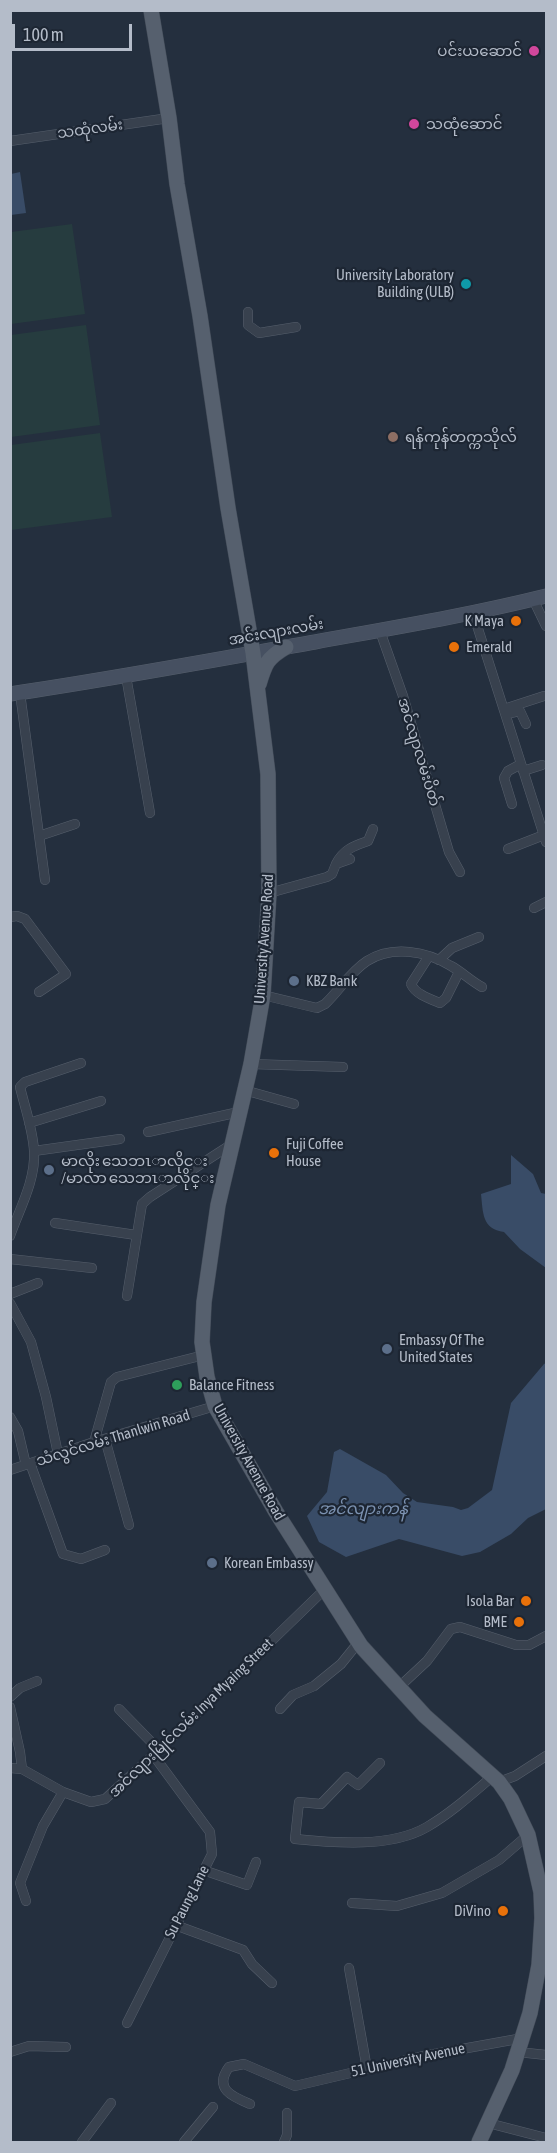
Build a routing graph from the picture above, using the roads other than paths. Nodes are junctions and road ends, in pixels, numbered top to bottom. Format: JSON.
{"nodes":[{"id":1,"x":151,"y":10,"type":"edge"},
{"id":2,"x":170,"y":118,"type":"junction"},
{"id":3,"x":10,"y":141,"type":"edge"},
{"id":4,"x":248,"y":312,"type":"dead end"},
{"id":5,"x":296,"y":327,"type":"dead end"},
{"id":6,"x":540,"y":598,"type":"edge"},
{"id":7,"x":473,"y":613,"type":"junction"},
{"id":8,"x":546,"y":626,"type":"edge"},
{"id":9,"x":380,"y":631,"type":"junction"},
{"id":10,"x":286,"y":647,"type":"junction"},
{"id":11,"x":253,"y":653,"type":"junction"},
{"id":12,"x":126,"y":676,"type":"junction"},
{"id":13,"x":257,"y":690,"type":"junction"},
{"id":14,"x":15,"y":693,"type":"edge"},
{"id":15,"x":544,"y":696,"type":"dead end"},
{"id":16,"x":505,"y":712,"type":"junction"},
{"id":17,"x":526,"y":724,"type":"dead end"},
{"id":18,"x":542,"y":765,"type":"dead end"},
{"id":19,"x":522,"y":767,"type":"junction"},
{"id":20,"x":512,"y":804,"type":"dead end"},
{"id":21,"x":150,"y":813,"type":"dead end"},
{"id":22,"x":75,"y":824,"type":"dead end"},
{"id":23,"x":373,"y":829,"type":"dead end"},
{"id":24,"x":39,"y":836,"type":"junction"},
{"id":25,"x":545,"y":838,"type":"edge"},
{"id":26,"x":508,"y":849,"type":"dead end"},
{"id":27,"x":350,"y":859,"type":"dead end"},
{"id":28,"x":336,"y":864,"type":"junction"},
{"id":29,"x":460,"y":872,"type":"dead end"},
{"id":30,"x":45,"y":880,"type":"dead end"},
{"id":31,"x":269,"y":893,"type":"junction"},
{"id":32,"x":546,"y":903,"type":"edge"},
{"id":33,"x":534,"y":908,"type":"dead end"},
{"id":34,"x":10,"y":917,"type":"edge"},
{"id":35,"x":479,"y":937,"type":"dead end"},
{"id":36,"x":429,"y":956,"type":"junction"},
{"id":37,"x":439,"y":960,"type":"junction"},
{"id":38,"x":459,"y":972,"type":"junction"},
{"id":39,"x":482,"y":987,"type":"dead end"},
{"id":40,"x":39,"y":992,"type":"dead end"},
{"id":41,"x":263,"y":994,"type":"junction"},
{"id":42,"x":81,"y":1063,"type":"dead end"},
{"id":43,"x":251,"y":1064,"type":"junction"},
{"id":44,"x":344,"y":1067,"type":"dead end"},
{"id":45,"x":244,"y":1090,"type":"junction"},
{"id":46,"x":101,"y":1101,"type":"dead end"},
{"id":47,"x":294,"y":1104,"type":"dead end"},
{"id":48,"x":239,"y":1112,"type":"junction"},
{"id":49,"x":29,"y":1123,"type":"junction"},
{"id":50,"x":148,"y":1132,"type":"dead end"},
{"id":51,"x":120,"y":1139,"type":"dead end"},
{"id":52,"x":232,"y":1144,"type":"junction"},
{"id":53,"x":34,"y":1151,"type":"junction"},
{"id":54,"x":55,"y":1223,"type":"dead end"},
{"id":55,"x":136,"y":1235,"type":"junction"},
{"id":56,"x":10,"y":1236,"type":"edge"},
{"id":57,"x":10,"y":1259,"type":"edge"},
{"id":58,"x":92,"y":1268,"type":"dead end"},
{"id":59,"x":38,"y":1283,"type":"dead end"},
{"id":60,"x":10,"y":1294,"type":"edge"},
{"id":61,"x":127,"y":1296,"type":"dead end"},
{"id":62,"x":10,"y":1302,"type":"edge"},
{"id":63,"x":204,"y":1355,"type":"junction"},
{"id":64,"x":215,"y":1406,"type":"junction"},
{"id":65,"x":10,"y":1417,"type":"edge"},
{"id":66,"x":105,"y":1439,"type":"junction"},
{"id":67,"x":94,"y":1442,"type":"junction"},
{"id":68,"x":58,"y":1454,"type":"junction"},
{"id":69,"x":28,"y":1464,"type":"junction"},
{"id":70,"x":10,"y":1470,"type":"edge"},
{"id":71,"x":129,"y":1525,"type":"dead end"},
{"id":72,"x":105,"y":1550,"type":"dead end"},
{"id":73,"x":324,"y":1590,"type":"junction"},
{"id":74,"x":546,"y":1636,"type":"edge"},
{"id":75,"x":358,"y":1643,"type":"junction"},
{"id":76,"x":37,"y":1681,"type":"dead end"},
{"id":77,"x":398,"y":1688,"type":"junction"},
{"id":78,"x":10,"y":1697,"type":"edge"},
{"id":79,"x":10,"y":1707,"type":"edge"},
{"id":80,"x":119,"y":1709,"type":"dead end"},
{"id":81,"x":280,"y":1709,"type":"dead end"},
{"id":82,"x":156,"y":1753,"type":"junction"},
{"id":83,"x":546,"y":1756,"type":"edge"},
{"id":84,"x":380,"y":1763,"type":"dead end"},
{"id":85,"x":10,"y":1768,"type":"edge"},
{"id":86,"x":22,"y":1769,"type":"junction"},
{"id":87,"x":496,"y":1779,"type":"junction"},
{"id":88,"x":63,"y":1792,"type":"junction"},
{"id":89,"x":528,"y":1834,"type":"junction"},
{"id":90,"x":255,"y":1862,"type":"dead end"},
{"id":91,"x":203,"y":1870,"type":"junction"},
{"id":92,"x":26,"y":1901,"type":"dead end"},
{"id":93,"x":352,"y":1903,"type":"dead end"},
{"id":94,"x":175,"y":1925,"type":"junction"},
{"id":95,"x":543,"y":1966,"type":"edge"},
{"id":96,"x":349,"y":1968,"type":"dead end"},
{"id":97,"x":272,"y":1983,"type":"dead end"},
{"id":98,"x":127,"y":2023,"type":"dead end"},
{"id":99,"x":520,"y":2045,"type":"junction"},
{"id":100,"x":66,"y":2047,"type":"dead end"},
{"id":101,"x":10,"y":2052,"type":"edge"},
{"id":102,"x":546,"y":2055,"type":"edge"},
{"id":103,"x":367,"y":2068,"type":"junction"},
{"id":104,"x":111,"y":2103,"type":"dead end"},
{"id":105,"x":250,"y":2104,"type":"dead end"},
{"id":106,"x":213,"y":2107,"type":"dead end"},
{"id":107,"x":287,"y":2113,"type":"dead end"},
{"id":108,"x":488,"y":2123,"type":"junction"},
{"id":109,"x":546,"y":2138,"type":"edge"},
{"id":110,"x":81,"y":2142,"type":"edge"},
{"id":111,"x":184,"y":2142,"type":"edge"},
{"id":112,"x":284,"y":2142,"type":"edge"},
{"id":113,"x":478,"y":2142,"type":"edge"}],
"edges":[{"from":1,"to":2,"type":"main road","name":"University Avenue Road"},
{"from":2,"to":3,"type":"street","name":"သထုံလမ်း"},
{"from":2,"to":11,"type":"main road","name":"University Avenue Road"},
{"from":4,"to":5,"type":"street"},
{"from":6,"to":7,"type":"main road","name":"အင်းလျားလမ်း"},
{"from":6,"to":8,"type":"street"},
{"from":7,"to":9,"type":"main road","name":"အင်းလျားလမ်း"},
{"from":7,"to":16,"type":"street"},
{"from":9,"to":10,"type":"main road","name":"အင်းလျားလမ်း"},
{"from":9,"to":29,"type":"street","name":"အင်လျာလမ်းပိတ်"},
{"from":10,"to":11,"type":"main road","name":"အင်းလျားလမ်း"},
{"from":10,"to":13,"type":"main road"},
{"from":11,"to":12,"type":"main road","name":"အင်းလျားလမ်း"},
{"from":11,"to":13,"type":"main road","name":"University Avenue Road"},
{"from":12,"to":14,"type":"main road","name":"အင်းလျားလမ်း"},
{"from":12,"to":21,"type":"street"},
{"from":13,"to":31,"type":"main road","name":"University Avenue Road"},
{"from":14,"to":24,"type":"street"},
{"from":15,"to":16,"type":"street"},
{"from":16,"to":17,"type":"street"},
{"from":16,"to":19,"type":"street"},
{"from":18,"to":19,"type":"street"},
{"from":19,"to":20,"type":"street"},
{"from":19,"to":25,"type":"street"},
{"from":22,"to":24,"type":"street"},
{"from":23,"to":28,"type":"street"},
{"from":24,"to":30,"type":"street"},
{"from":25,"to":26,"type":"street"},
{"from":27,"to":28,"type":"street"},
{"from":28,"to":31,"type":"street"},
{"from":31,"to":41,"type":"main road","name":"University Avenue Road"},
{"from":32,"to":33,"type":"street"},
{"from":34,"to":40,"type":"street"},
{"from":35,"to":37,"type":"street"},
{"from":36,"to":37,"type":"street"},
{"from":36,"to":38,"type":"street"},
{"from":36,"to":41,"type":"street"},
{"from":37,"to":38,"type":"street"},
{"from":38,"to":39,"type":"street"},
{"from":41,"to":43,"type":"main road","name":"University Avenue Road"},
{"from":42,"to":49,"type":"street"},
{"from":43,"to":44,"type":"street"},
{"from":43,"to":45,"type":"main road","name":"University Avenue Road"},
{"from":45,"to":47,"type":"street"},
{"from":45,"to":48,"type":"main road","name":"University Avenue Road"},
{"from":46,"to":49,"type":"street"},
{"from":48,"to":50,"type":"street"},
{"from":48,"to":52,"type":"main road","name":"University Avenue Road"},
{"from":49,"to":53,"type":"street"},
{"from":51,"to":53,"type":"street"},
{"from":52,"to":55,"type":"street"},
{"from":52,"to":63,"type":"main road","name":"University Avenue Road"},
{"from":53,"to":56,"type":"street"},
{"from":54,"to":55,"type":"street"},
{"from":55,"to":61,"type":"street"},
{"from":57,"to":58,"type":"street"},
{"from":59,"to":60,"type":"street"},
{"from":62,"to":68,"type":"street"},
{"from":63,"to":64,"type":"main road","name":"University Avenue Road"},
{"from":63,"to":67,"type":"street"},
{"from":64,"to":66,"type":"street","name":"သံလွင်လမ်း Thanlwin Road"},
{"from":64,"to":73,"type":"main road","name":"University Avenue Road"},
{"from":65,"to":69,"type":"street"},
{"from":66,"to":67,"type":"street","name":"သံလွင်လမ်း Thanlwin Road"},
{"from":66,"to":71,"type":"street"},
{"from":67,"to":68,"type":"street","name":"သံလွင်လမ်း Thanlwin Road"},
{"from":68,"to":69,"type":"street","name":"သံလွင်လမ်း Thanlwin Road"},
{"from":69,"to":70,"type":"street","name":"သံလွင်လမ်း Thanlwin Road"},
{"from":69,"to":72,"type":"street"},
{"from":73,"to":75,"type":"main road","name":"University Avenue Road"},
{"from":73,"to":82,"type":"street","name":"အင်လျားမြိုင်လမ်း Inya Myaing Street"},
{"from":74,"to":77,"type":"street"},
{"from":75,"to":77,"type":"main road","name":"University Avenue Road"},
{"from":75,"to":81,"type":"street"},
{"from":76,"to":78,"type":"street"},
{"from":77,"to":87,"type":"main road","name":"University Avenue Road"},
{"from":79,"to":86,"type":"street"},
{"from":80,"to":82,"type":"street","name":"Su Paung Lane"},
{"from":82,"to":88,"type":"street","name":"အင်လျားမြိုင်လမ်း Inya Myaing Street"},
{"from":82,"to":91,"type":"street","name":"Su Paung Lane"},
{"from":83,"to":87,"type":"street"},
{"from":84,"to":87,"type":"street"},
{"from":85,"to":86,"type":"street","name":"အင်လျားမြိုင်လမ်း Inya Myaing Street"},
{"from":86,"to":88,"type":"street","name":"အင်လျားမြိုင်လမ်း Inya Myaing Street"},
{"from":87,"to":89,"type":"main road","name":"University Avenue Road"},
{"from":88,"to":92,"type":"street"},
{"from":89,"to":93,"type":"street"},
{"from":89,"to":95,"type":"main road","name":"University Avenue Road"},
{"from":90,"to":91,"type":"street"},
{"from":91,"to":94,"type":"street","name":"Su Paung Lane"},
{"from":94,"to":97,"type":"street"},
{"from":94,"to":98,"type":"street","name":"Su Paung Lane"},
{"from":95,"to":99,"type":"main road","name":"University Avenue Road"},
{"from":96,"to":103,"type":"street"},
{"from":99,"to":102,"type":"street","name":"51 University Avenue"},
{"from":99,"to":103,"type":"street","name":"51 University Avenue"},
{"from":99,"to":108,"type":"main road","name":"University Avenue Road"},
{"from":100,"to":101,"type":"street"},
{"from":103,"to":105,"type":"street","name":"51 University Avenue"},
{"from":104,"to":110,"type":"street"},
{"from":106,"to":111,"type":"street"},
{"from":107,"to":112,"type":"street"},
{"from":108,"to":109,"type":"street"},
{"from":108,"to":113,"type":"main road","name":"University Avenue Road"}]}
